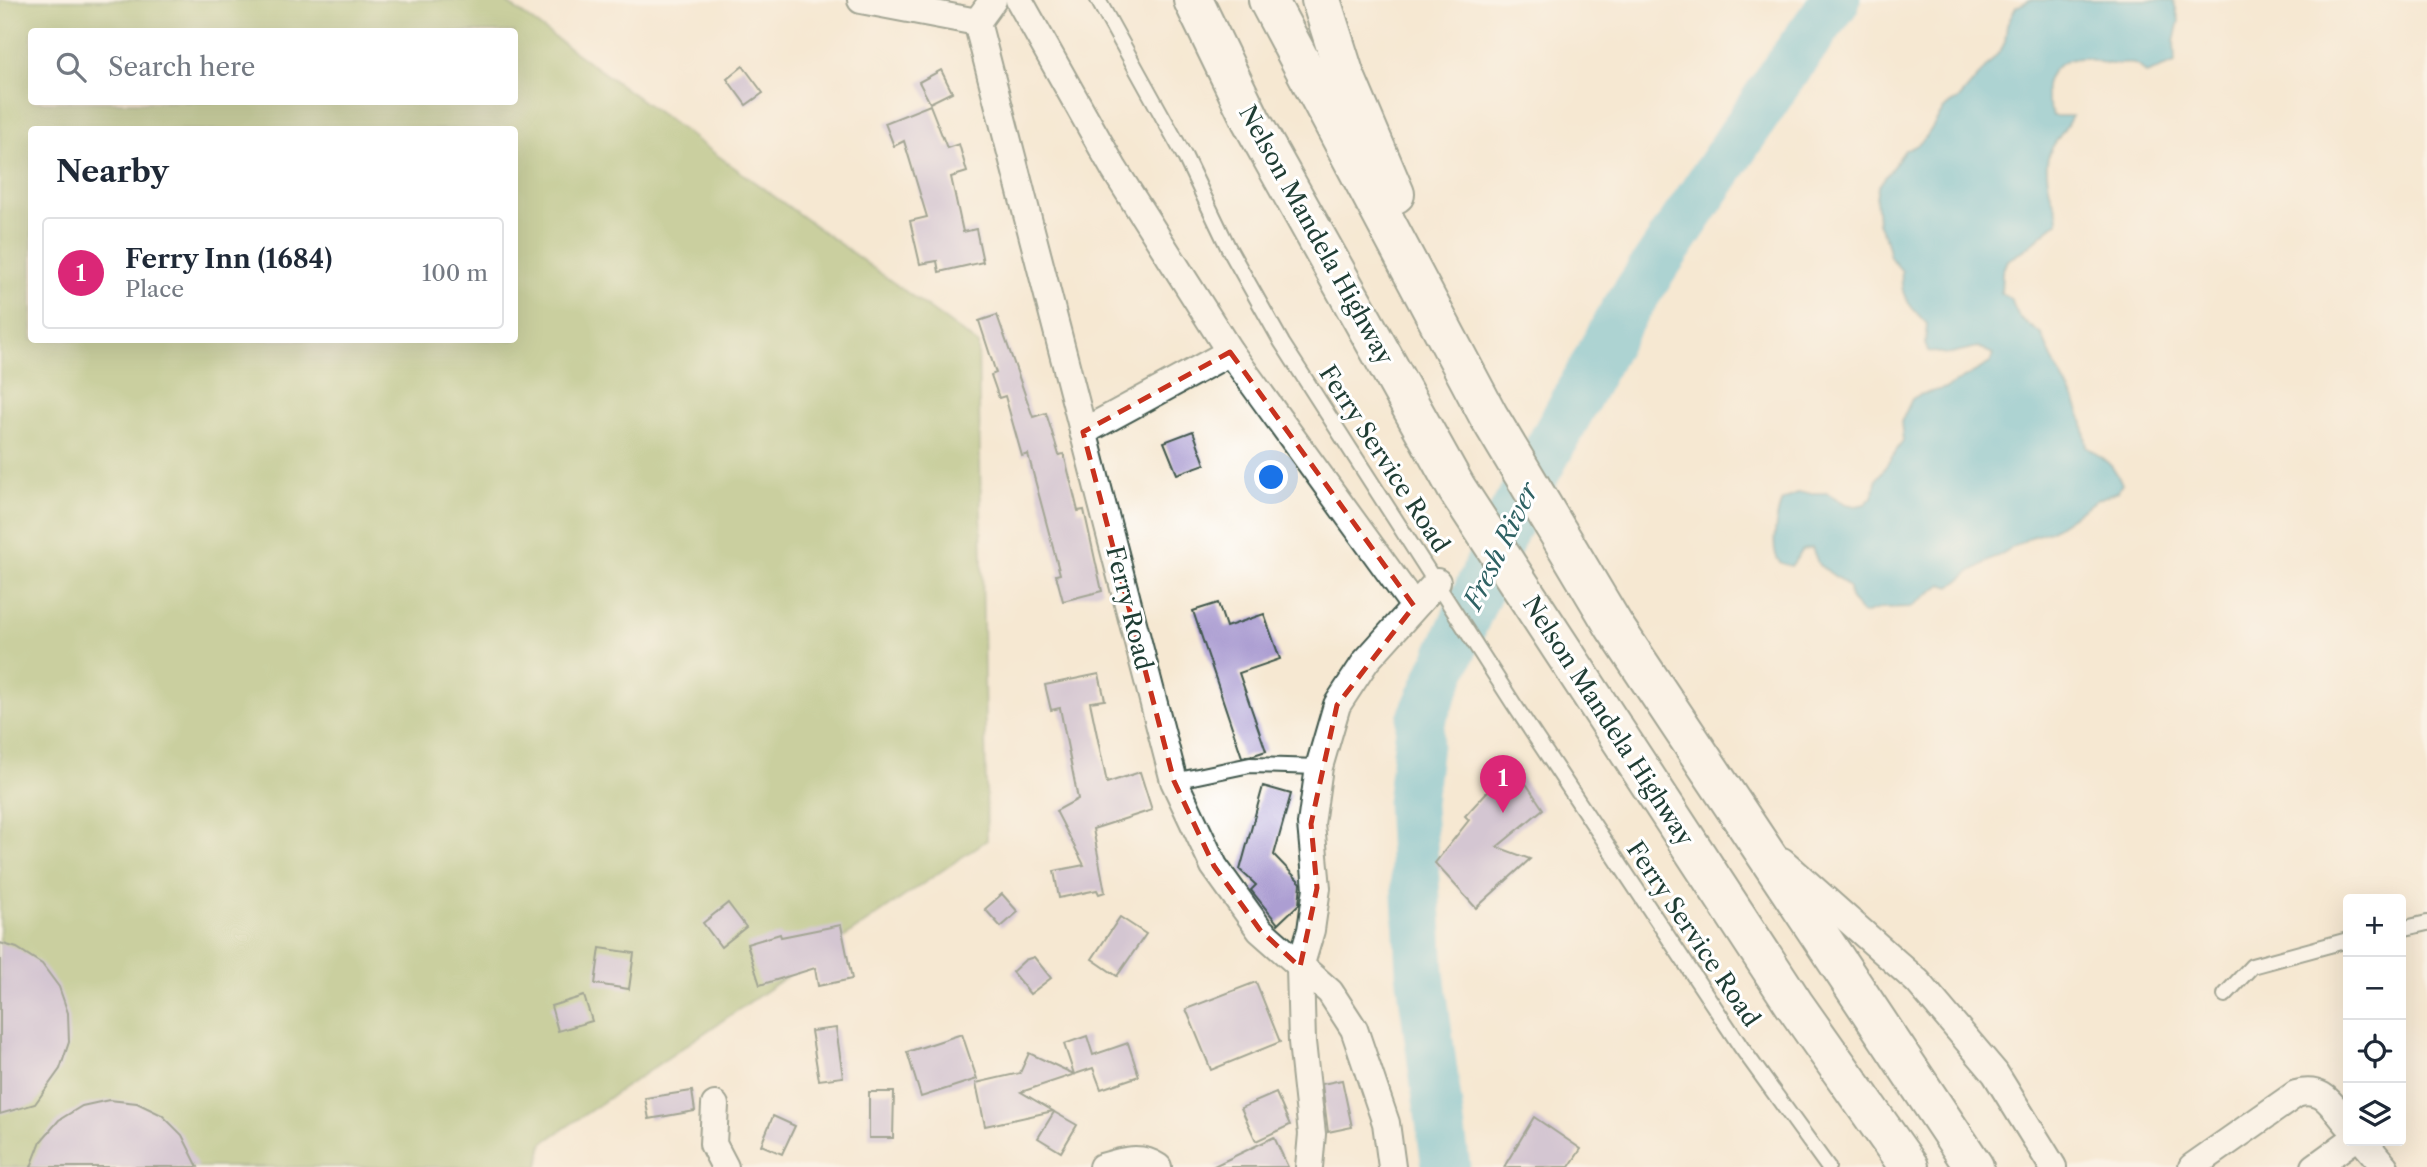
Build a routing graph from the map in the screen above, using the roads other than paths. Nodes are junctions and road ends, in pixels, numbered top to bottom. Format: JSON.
{"nodes":[{"id":1,"x":862,"y":0,"type":"edge"},
{"id":2,"x":993,"y":0,"type":"edge"},
{"id":3,"x":1019,"y":0,"type":"edge"},
{"id":4,"x":1098,"y":0,"type":"edge"},
{"id":5,"x":1193,"y":0,"type":"edge"},
{"id":6,"x":1268,"y":0,"type":"edge"},
{"id":7,"x":1321,"y":0,"type":"edge"},
{"id":8,"x":977,"y":22,"type":"junction"},
{"id":9,"x":1452,"y":350,"type":"junction"},
{"id":10,"x":1230,"y":352,"type":"junction"},
{"id":11,"x":1083,"y":432,"type":"junction"},
{"id":12,"x":1437,"y":582,"type":"junction"},
{"id":13,"x":1414,"y":606,"type":"junction"},
{"id":14,"x":1320,"y":767,"type":"junction"},
{"id":15,"x":1174,"y":781,"type":"junction"},
{"id":16,"x":1755,"y":836,"type":"junction"},
{"id":17,"x":2427,"y":923,"type":"edge"},
{"id":18,"x":2406,"y":928,"type":"edge"},
{"id":19,"x":2343,"y":941,"type":"edge"},
{"id":20,"x":1300,"y":967,"type":"junction"},
{"id":21,"x":2225,"y":995,"type":"dead end"},
{"id":22,"x":715,"y":1105,"type":"dead end"},
{"id":23,"x":2343,"y":1118,"type":"edge"},
{"id":24,"x":2344,"y":1146,"type":"edge"},
{"id":25,"x":2366,"y":1146,"type":"edge"},
{"id":26,"x":724,"y":1167,"type":"edge"},
{"id":27,"x":1102,"y":1167,"type":"edge"},
{"id":28,"x":1158,"y":1167,"type":"edge"},
{"id":29,"x":1308,"y":1167,"type":"edge"},
{"id":30,"x":1392,"y":1167,"type":"edge"},
{"id":31,"x":1828,"y":1167,"type":"edge"},
{"id":32,"x":1909,"y":1167,"type":"edge"},
{"id":33,"x":1974,"y":1167,"type":"edge"},
{"id":34,"x":2053,"y":1167,"type":"edge"},
{"id":35,"x":2192,"y":1167,"type":"edge"},
{"id":36,"x":2315,"y":1167,"type":"edge"},
{"id":37,"x":2385,"y":1167,"type":"edge"}],
"edges":[{"from":1,"to":8,"type":"street"},
{"from":2,"to":8,"type":"street"},
{"from":3,"to":10,"type":"street"},
{"from":4,"to":12,"type":"lane","name":"Ferry Service Road"},
{"from":5,"to":32,"type":"highway","name":"Nelson Mandela Highway"},
{"from":6,"to":9,"type":"highway"},
{"from":7,"to":9,"type":"highway"},
{"from":8,"to":11,"type":"street","name":"Ferry Road"},
{"from":9,"to":16,"type":"highway"},
{"from":10,"to":11,"type":"street"},
{"from":10,"to":13,"type":"street"},
{"from":11,"to":15,"type":"street","name":"Ferry Road"},
{"from":12,"to":13,"type":"street"},
{"from":12,"to":31,"type":"lane","name":"Ferry Service Road"},
{"from":13,"to":14,"type":"street"},
{"from":14,"to":15,"type":"lane"},
{"from":14,"to":20,"type":"street"},
{"from":15,"to":20,"type":"street","name":"Ferry Road"},
{"from":16,"to":33,"type":"highway"},
{"from":16,"to":34,"type":"street"},
{"from":17,"to":18,"type":"lane"},
{"from":19,"to":21,"type":"lane"},
{"from":20,"to":29,"type":"street"},
{"from":20,"to":30,"type":"street","name":"Ferry Road"},
{"from":22,"to":26,"type":"street"},
{"from":23,"to":35,"type":"street"},
{"from":24,"to":36,"type":"street"},
{"from":25,"to":37,"type":"street"},
{"from":27,"to":28,"type":"street"}]}
